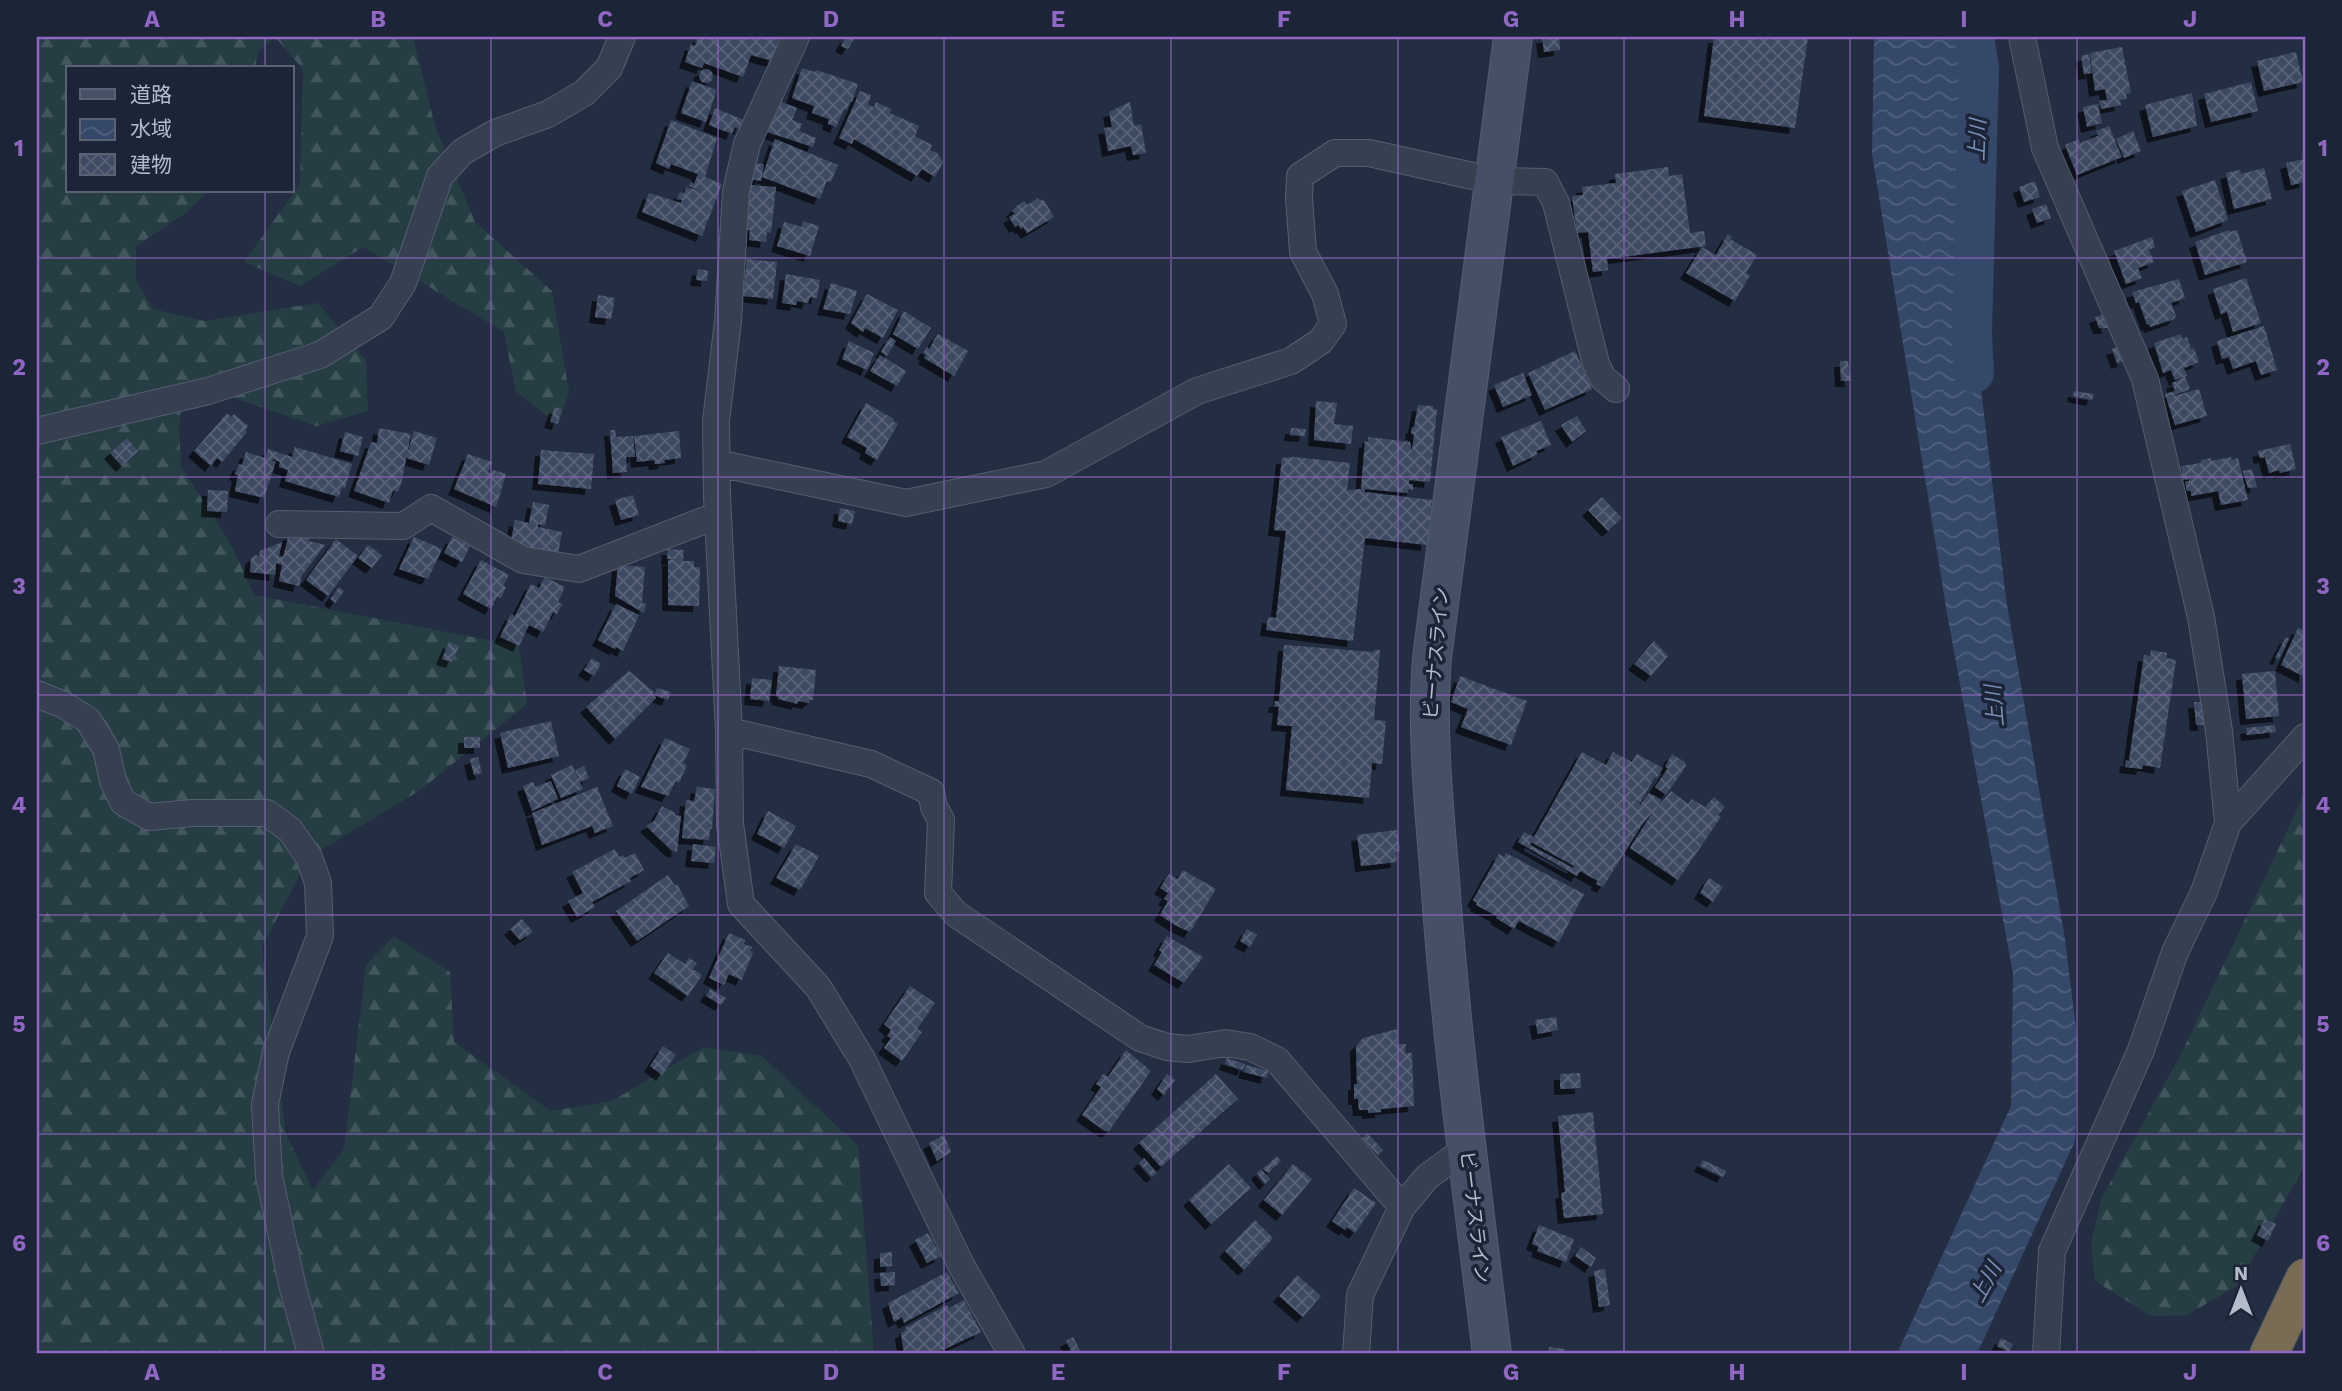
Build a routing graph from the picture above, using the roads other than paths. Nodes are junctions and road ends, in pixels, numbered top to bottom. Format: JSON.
{"nodes":[{"id":1,"x":622,"y":37,"type":"edge"},
{"id":2,"x":796,"y":37,"type":"edge"},
{"id":3,"x":1513,"y":37,"type":"edge"},
{"id":4,"x":2022,"y":37,"type":"edge"},
{"id":5,"x":1495,"y":181,"type":"junction"},
{"id":6,"x":1616,"y":389,"type":"dead end"},
{"id":7,"x":37,"y":432,"type":"edge"},
{"id":8,"x":717,"y":463,"type":"junction"},
{"id":9,"x":718,"y":515,"type":"junction"},
{"id":10,"x":279,"y":524,"type":"dead end"},
{"id":11,"x":37,"y":694,"type":"edge"},
{"id":12,"x":729,"y":731,"type":"junction"},
{"id":13,"x":2305,"y":737,"type":"edge"},
{"id":14,"x":2228,"y":823,"type":"junction"},
{"id":15,"x":1467,"y":1148,"type":"junction"},
{"id":16,"x":1402,"y":1207,"type":"junction"},
{"id":17,"x":2305,"y":1278,"type":"edge"},
{"id":18,"x":311,"y":1354,"type":"edge"},
{"id":19,"x":1012,"y":1354,"type":"edge"},
{"id":20,"x":1356,"y":1354,"type":"edge"},
{"id":21,"x":1492,"y":1354,"type":"edge"},
{"id":22,"x":2046,"y":1354,"type":"edge"},
{"id":23,"x":2269,"y":1354,"type":"edge"}],
"edges":[{"from":1,"to":7,"type":"street"},
{"from":2,"to":8,"type":"street"},
{"from":3,"to":5,"type":"main road","name":"ビーナスライン"},
{"from":4,"to":14,"type":"street"},
{"from":5,"to":6,"type":"street"},
{"from":5,"to":8,"type":"street"},
{"from":5,"to":15,"type":"main road","name":"ビーナスライン"},
{"from":8,"to":9,"type":"street"},
{"from":9,"to":10,"type":"street"},
{"from":9,"to":12,"type":"street"},
{"from":11,"to":18,"type":"street"},
{"from":12,"to":16,"type":"street"},
{"from":12,"to":19,"type":"street"},
{"from":13,"to":14,"type":"street"},
{"from":14,"to":22,"type":"street"},
{"from":15,"to":16,"type":"street"},
{"from":15,"to":21,"type":"main road","name":"ビーナスライン"},
{"from":16,"to":20,"type":"street"},
{"from":17,"to":23,"type":"highway"}]}
